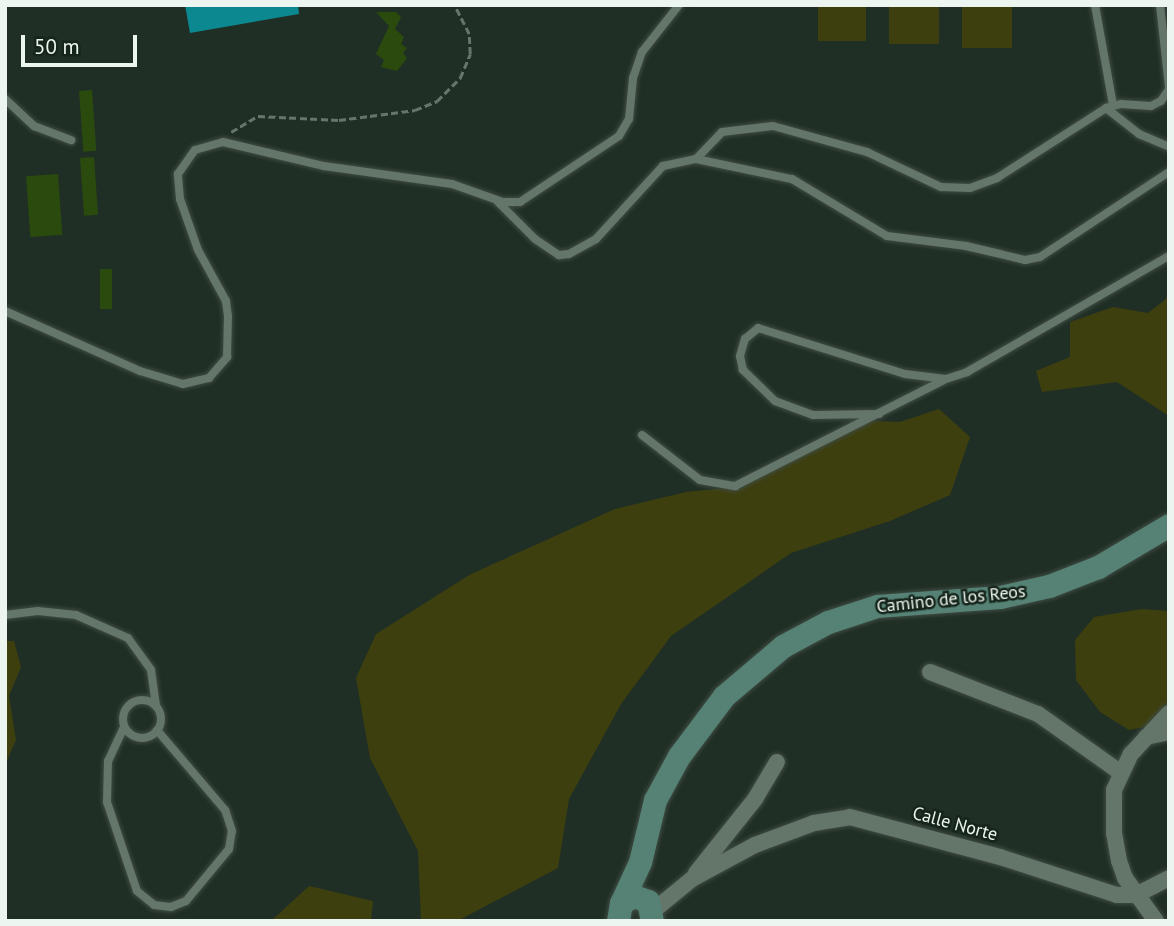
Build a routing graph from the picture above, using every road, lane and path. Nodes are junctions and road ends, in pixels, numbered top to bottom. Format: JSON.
{"nodes":[{"id":1,"x":454,"y":5,"type":"edge"},
{"id":2,"x":680,"y":5,"type":"edge"},
{"id":3,"x":1095,"y":5,"type":"edge"},
{"id":4,"x":1160,"y":5,"type":"edge"},
{"id":5,"x":1169,"y":88,"type":"edge"},
{"id":6,"x":5,"y":99,"type":"edge"},
{"id":7,"x":1110,"y":107,"type":"junction"},
{"id":8,"x":71,"y":140,"type":"dead end"},
{"id":9,"x":223,"y":142,"type":"junction"},
{"id":10,"x":1169,"y":147,"type":"edge"},
{"id":11,"x":696,"y":159,"type":"junction"},
{"id":12,"x":1169,"y":172,"type":"edge"},
{"id":13,"x":496,"y":200,"type":"junction"},
{"id":14,"x":1169,"y":256,"type":"edge"},
{"id":15,"x":5,"y":311,"type":"edge"},
{"id":16,"x":946,"y":379,"type":"junction"},
{"id":17,"x":879,"y":414,"type":"junction"},
{"id":18,"x":642,"y":435,"type":"dead end"},
{"id":19,"x":1169,"y":525,"type":"edge"},
{"id":20,"x":5,"y":615,"type":"edge"},
{"id":21,"x":930,"y":672,"type":"dead end"},
{"id":22,"x":156,"y":706,"type":"junction"},
{"id":23,"x":1169,"y":713,"type":"edge"},
{"id":24,"x":124,"y":727,"type":"junction"},
{"id":25,"x":157,"y":730,"type":"junction"},
{"id":26,"x":1169,"y":732,"type":"edge"},
{"id":27,"x":1146,"y":737,"type":"junction"},
{"id":28,"x":777,"y":762,"type":"dead end"},
{"id":29,"x":1121,"y":773,"type":"junction"},
{"id":30,"x":640,"y":862,"type":"junction"},
{"id":31,"x":1169,"y":877,"type":"edge"},
{"id":32,"x":692,"y":879,"type":"junction"},
{"id":33,"x":1136,"y":895,"type":"junction"},
{"id":34,"x":619,"y":912,"type":"edge"},
{"id":35,"x":652,"y":913,"type":"edge"},
{"id":36,"x":1156,"y":921,"type":"edge"}],
"edges":[{"from":1,"to":9,"type":"path"},
{"from":2,"to":13,"type":"lane"},
{"from":3,"to":7,"type":"lane"},
{"from":4,"to":5,"type":"lane"},
{"from":5,"to":7,"type":"lane"},
{"from":6,"to":8,"type":"lane"},
{"from":7,"to":10,"type":"lane"},
{"from":7,"to":11,"type":"lane"},
{"from":9,"to":13,"type":"lane"},
{"from":9,"to":15,"type":"lane"},
{"from":11,"to":12,"type":"lane"},
{"from":11,"to":13,"type":"lane"},
{"from":14,"to":16,"type":"lane"},
{"from":16,"to":17,"type":"lane"},
{"from":16,"to":17,"type":"lane"},
{"from":17,"to":18,"type":"lane"},
{"from":19,"to":30,"type":"street","name":"Camino de los Reos"},
{"from":20,"to":22,"type":"lane"},
{"from":21,"to":29,"type":"street"},
{"from":22,"to":24,"type":"lane"},
{"from":22,"to":25,"type":"lane"},
{"from":23,"to":27,"type":"street"},
{"from":24,"to":25,"type":"lane"},
{"from":24,"to":25,"type":"lane"},
{"from":26,"to":27,"type":"street"},
{"from":27,"to":29,"type":"street"},
{"from":28,"to":32,"type":"street"},
{"from":29,"to":33,"type":"street"},
{"from":30,"to":34,"type":"street","name":"Camino de los Reos"},
{"from":30,"to":35,"type":"street","name":"Camino de los Reos"},
{"from":31,"to":33,"type":"street"},
{"from":32,"to":33,"type":"street","name":"Calle Norte"},
{"from":32,"to":35,"type":"street"},
{"from":33,"to":36,"type":"street"},
{"from":34,"to":35,"type":"street"}]}
